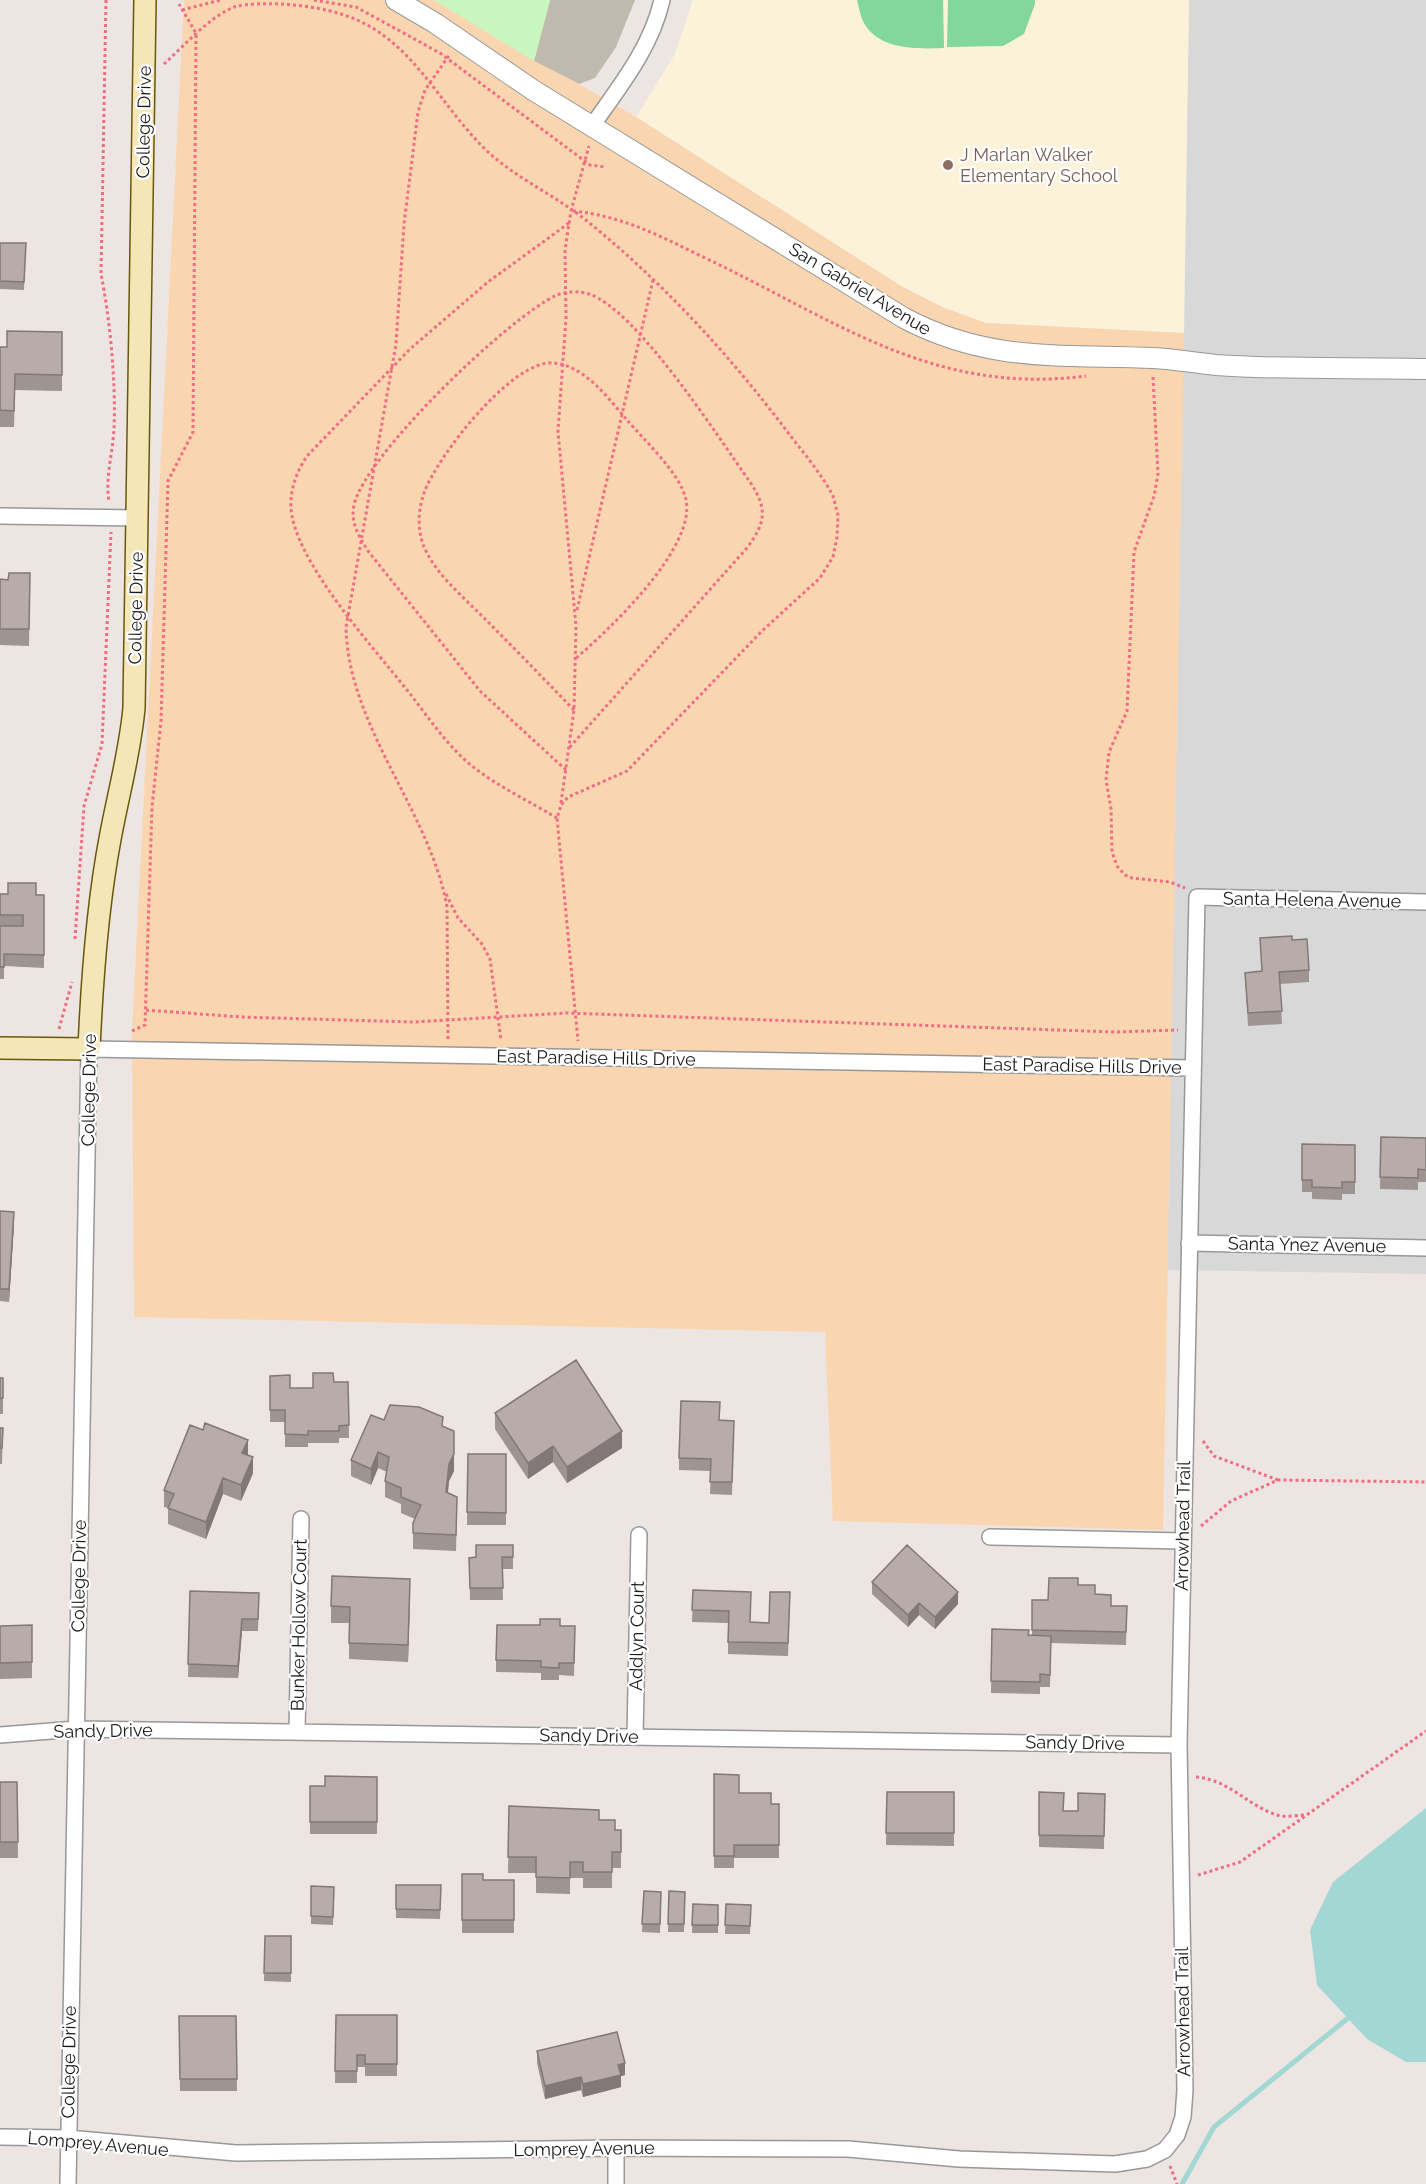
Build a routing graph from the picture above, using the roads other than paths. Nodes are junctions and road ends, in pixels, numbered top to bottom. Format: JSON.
{"nodes":[{"id":1,"x":145,"y":0,"type":"edge"},
{"id":2,"x":396,"y":0,"type":"edge"},
{"id":3,"x":662,"y":0,"type":"edge"},
{"id":4,"x":592,"y":126,"type":"junction"},
{"id":5,"x":1426,"y":369,"type":"edge"},
{"id":6,"x":0,"y":516,"type":"edge"},
{"id":7,"x":138,"y":518,"type":"junction"},
{"id":8,"x":1197,"y":897,"type":"joint"},
{"id":9,"x":1426,"y":902,"type":"edge"},
{"id":10,"x":0,"y":1048,"type":"edge"},
{"id":11,"x":89,"y":1049,"type":"junction"},
{"id":12,"x":1193,"y":1068,"type":"junction"},
{"id":13,"x":1189,"y":1243,"type":"junction"},
{"id":14,"x":1426,"y":1248,"type":"edge"},
{"id":15,"x":302,"y":1519,"type":"dead end"},
{"id":16,"x":639,"y":1535,"type":"dead end"},
{"id":17,"x":990,"y":1538,"type":"dead end"},
{"id":18,"x":1183,"y":1541,"type":"junction"},
{"id":19,"x":76,"y":1729,"type":"junction"},
{"id":20,"x":297,"y":1732,"type":"junction"},
{"id":21,"x":0,"y":1736,"type":"edge"},
{"id":22,"x":635,"y":1737,"type":"junction"},
{"id":23,"x":1179,"y":1744,"type":"junction"},
{"id":24,"x":0,"y":2137,"type":"edge"},
{"id":25,"x":68,"y":2138,"type":"junction"},
{"id":26,"x":616,"y":2148,"type":"junction"},
{"id":27,"x":1164,"y":2150,"type":"joint"},
{"id":28,"x":68,"y":2184,"type":"edge"},
{"id":29,"x":616,"y":2184,"type":"edge"}],
"edges":[{"from":1,"to":7,"type":"main road","name":"College Drive"},
{"from":2,"to":4,"type":"street","name":"San Gabriel Avenue"},
{"from":3,"to":4,"type":"street"},
{"from":4,"to":5,"type":"street","name":"San Gabriel Avenue"},
{"from":6,"to":7,"type":"street"},
{"from":7,"to":11,"type":"main road","name":"College Drive"},
{"from":8,"to":9,"type":"street","name":"Santa Helena Avenue"},
{"from":8,"to":12,"type":"street","name":"Arrowhead Trail"},
{"from":10,"to":11,"type":"main road","name":"East Paradise Hills Drive"},
{"from":11,"to":12,"type":"street","name":"East Paradise Hills Drive"},
{"from":11,"to":19,"type":"street","name":"College Drive"},
{"from":12,"to":13,"type":"street","name":"Arrowhead Trail"},
{"from":13,"to":14,"type":"street","name":"Santa Ynez Avenue"},
{"from":13,"to":18,"type":"street","name":"Arrowhead Trail"},
{"from":15,"to":20,"type":"street","name":"Bunker Hollow Court"},
{"from":16,"to":22,"type":"street","name":"Addlyn Court"},
{"from":17,"to":18,"type":"street"},
{"from":18,"to":23,"type":"street","name":"Arrowhead Trail"},
{"from":19,"to":20,"type":"street","name":"Sandy Drive"},
{"from":19,"to":21,"type":"street","name":"Sandy Drive"},
{"from":19,"to":25,"type":"street","name":"College Drive"},
{"from":20,"to":22,"type":"street","name":"Sandy Drive"},
{"from":22,"to":23,"type":"street","name":"Sandy Drive"},
{"from":23,"to":27,"type":"street","name":"Arrowhead Trail"},
{"from":24,"to":25,"type":"street","name":"Lomprey Avenue"},
{"from":25,"to":26,"type":"street","name":"Lomprey Avenue"},
{"from":25,"to":28,"type":"street","name":"College Drive"},
{"from":26,"to":27,"type":"street","name":"Lomprey Avenue"},
{"from":26,"to":29,"type":"street"}]}
